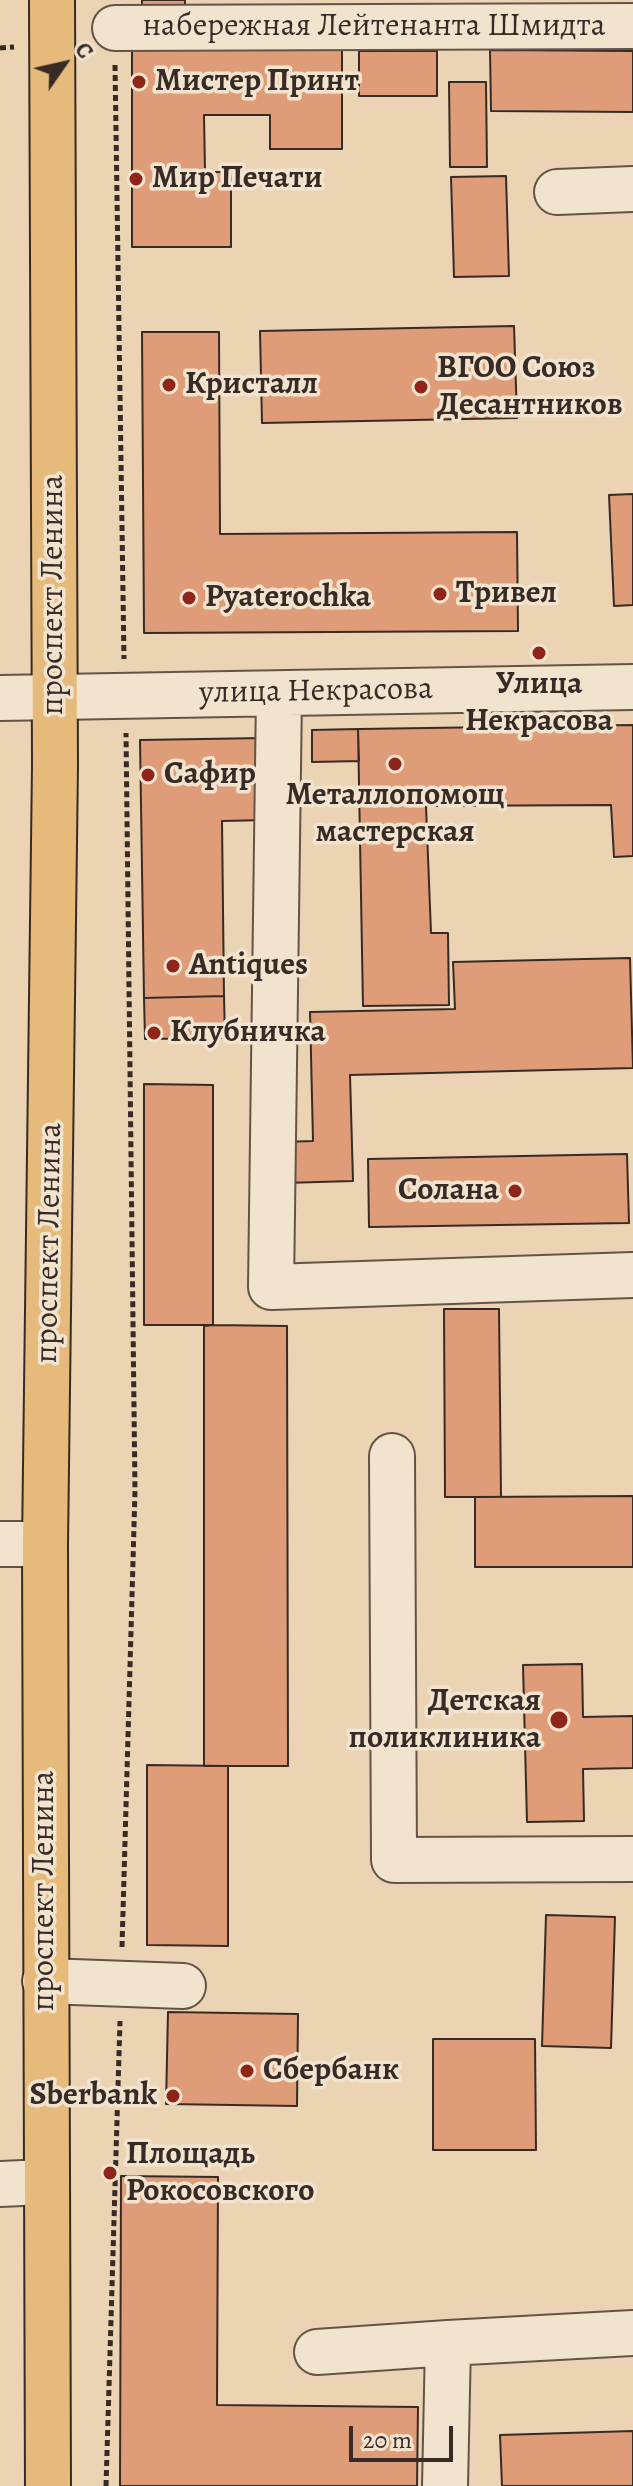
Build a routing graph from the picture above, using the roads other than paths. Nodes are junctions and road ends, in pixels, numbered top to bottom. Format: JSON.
{"nodes":[{"id":1,"x":52,"y":0,"type":"edge"},
{"id":2,"x":633,"y":26,"type":"edge"},
{"id":3,"x":115,"y":28,"type":"road end"},
{"id":4,"x":633,"y":189,"type":"edge"},
{"id":5,"x":557,"y":192,"type":"dead end"},
{"id":6,"x":633,"y":687,"type":"edge"},
{"id":7,"x":279,"y":694,"type":"junction"},
{"id":8,"x":55,"y":697,"type":"junction"},
{"id":9,"x":0,"y":698,"type":"edge"},
{"id":10,"x":633,"y":1275,"type":"edge"},
{"id":11,"x":392,"y":1456,"type":"dead end"},
{"id":12,"x":0,"y":1544,"type":"edge"},
{"id":13,"x":45,"y":1544,"type":"junction"},
{"id":14,"x":633,"y":1859,"type":"edge"},
{"id":15,"x":45,"y":1981,"type":"junction"},
{"id":16,"x":183,"y":1986,"type":"dead end"},
{"id":17,"x":45,"y":2182,"type":"junction"},
{"id":18,"x":0,"y":2184,"type":"edge"},
{"id":19,"x":633,"y":2333,"type":"edge"},
{"id":20,"x":448,"y":2343,"type":"junction"},
{"id":21,"x":317,"y":2352,"type":"dead end"},
{"id":22,"x":48,"y":2486,"type":"edge"},
{"id":23,"x":445,"y":2486,"type":"edge"}],
"edges":[{"from":1,"to":8,"type":"main road","name":"проспект Ленина"},
{"from":2,"to":3,"type":"street","name":"набережная Лейтенанта Шмидта"},
{"from":4,"to":5,"type":"street"},
{"from":6,"to":7,"type":"street","name":"улица Некрасова"},
{"from":7,"to":8,"type":"street","name":"улица Некрасова"},
{"from":7,"to":10,"type":"street"},
{"from":8,"to":9,"type":"street","name":"улица Некрасова"},
{"from":8,"to":13,"type":"main road","name":"проспект Ленина"},
{"from":11,"to":14,"type":"street"},
{"from":12,"to":13,"type":"street"},
{"from":13,"to":15,"type":"main road","name":"проспект Ленина"},
{"from":15,"to":16,"type":"street"},
{"from":15,"to":17,"type":"main road","name":"проспект Ленина"},
{"from":17,"to":18,"type":"street"},
{"from":17,"to":22,"type":"main road","name":"проспект Ленина"},
{"from":19,"to":20,"type":"street"},
{"from":20,"to":21,"type":"street"},
{"from":20,"to":23,"type":"street"}]}
